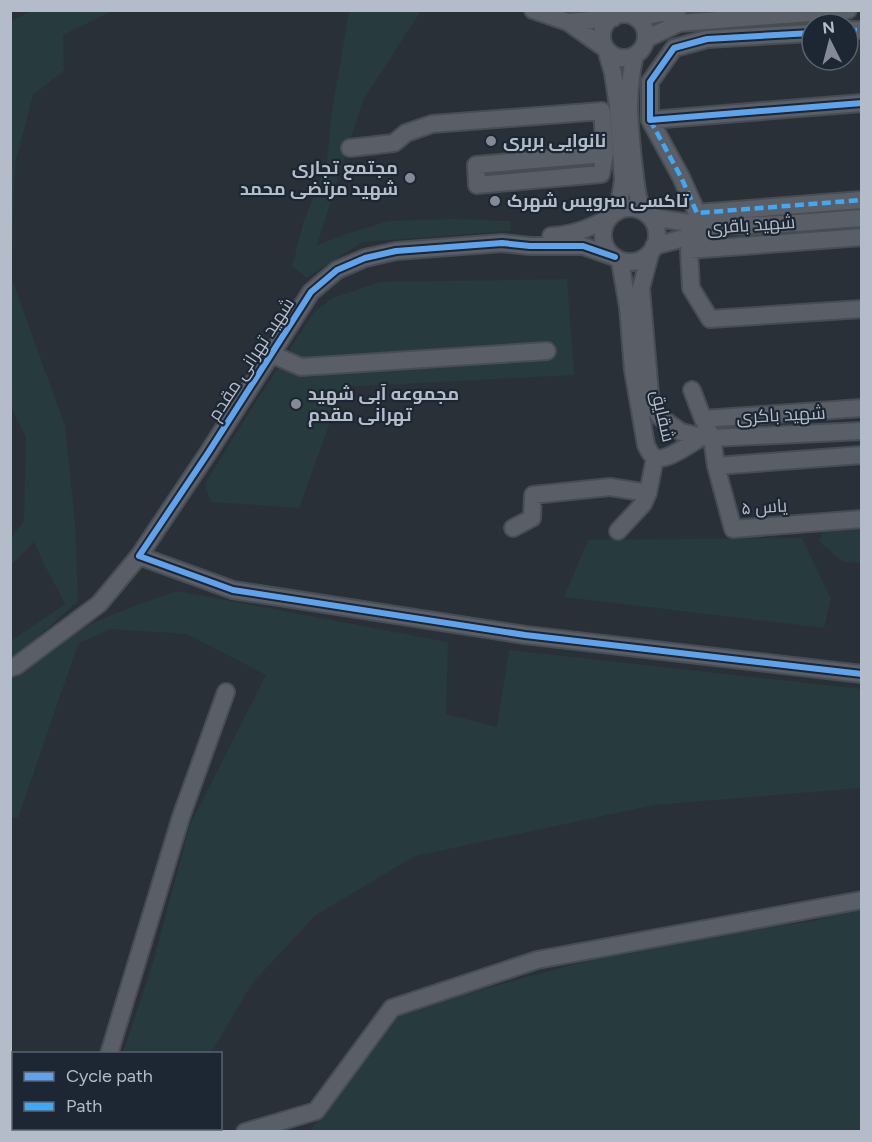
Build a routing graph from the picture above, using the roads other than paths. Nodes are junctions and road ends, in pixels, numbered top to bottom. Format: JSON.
{"nodes":[{"id":1,"x":533,"y":10,"type":"edge"},
{"id":2,"x":678,"y":10,"type":"edge"},
{"id":3,"x":848,"y":10,"type":"edge"},
{"id":4,"x":613,"y":18,"type":"junction"},
{"id":5,"x":636,"y":18,"type":"junction"},
{"id":6,"x":568,"y":22,"type":"junction"},
{"id":7,"x":800,"y":34,"type":"edge"},
{"id":8,"x":646,"y":39,"type":"junction"},
{"id":9,"x":606,"y":49,"type":"junction"},
{"id":10,"x":635,"y":55,"type":"junction"},
{"id":11,"x":861,"y":103,"type":"edge"},
{"id":12,"x":650,"y":120,"type":"junction"},
{"id":13,"x":350,"y":148,"type":"dead end"},
{"id":14,"x":605,"y":154,"type":"junction"},
{"id":15,"x":861,"y":200,"type":"edge"},
{"id":16,"x":647,"y":214,"type":"junction"},
{"id":17,"x":612,"y":215,"type":"junction"},
{"id":18,"x":861,"y":218,"type":"edge"},
{"id":19,"x":696,"y":231,"type":"junction"},
{"id":20,"x":861,"y":237,"type":"edge"},
{"id":21,"x":502,"y":243,"type":"junction"},
{"id":22,"x":652,"y":250,"type":"junction"},
{"id":23,"x":618,"y":259,"type":"junction"},
{"id":24,"x":861,"y":309,"type":"edge"},
{"id":25,"x":547,"y":351,"type":"dead end"},
{"id":26,"x":271,"y":354,"type":"junction"},
{"id":27,"x":692,"y":390,"type":"dead end"},
{"id":28,"x":861,"y":408,"type":"edge"},
{"id":29,"x":703,"y":419,"type":"junction"},
{"id":30,"x":861,"y":431,"type":"edge"},
{"id":31,"x":707,"y":438,"type":"junction"},
{"id":32,"x":861,"y":455,"type":"edge"},
{"id":33,"x":656,"y":458,"type":"junction"},
{"id":34,"x":716,"y":466,"type":"junction"},
{"id":35,"x":648,"y":493,"type":"junction"},
{"id":36,"x":861,"y":519,"type":"edge"},
{"id":37,"x":513,"y":528,"type":"dead end"},
{"id":38,"x":618,"y":531,"type":"dead end"},
{"id":39,"x":139,"y":556,"type":"junction"},
{"id":40,"x":10,"y":668,"type":"edge"},
{"id":41,"x":861,"y":674,"type":"edge"},
{"id":42,"x":226,"y":692,"type":"dead end"},
{"id":43,"x":861,"y":900,"type":"edge"},
{"id":44,"x":108,"y":1052,"type":"edge"},
{"id":45,"x":245,"y":1131,"type":"edge"}],
"edges":[{"from":1,"to":6,"type":"street"},
{"from":2,"to":5,"type":"street"},
{"from":3,"to":8,"type":"street"},
{"from":4,"to":5,"type":"street"},
{"from":4,"to":6,"type":"street"},
{"from":4,"to":9,"type":"street"},
{"from":5,"to":8,"type":"street"},
{"from":6,"to":9,"type":"street"},
{"from":7,"to":12,"type":"street"},
{"from":8,"to":10,"type":"street"},
{"from":9,"to":10,"type":"street"},
{"from":9,"to":17,"type":"street"},
{"from":10,"to":16,"type":"street"},
{"from":11,"to":12,"type":"street"},
{"from":12,"to":19,"type":"street"},
{"from":13,"to":14,"type":"street"},
{"from":14,"to":14,"type":"street"},
{"from":15,"to":19,"type":"street"},
{"from":16,"to":17,"type":"street"},
{"from":16,"to":19,"type":"street"},
{"from":16,"to":22,"type":"street"},
{"from":17,"to":21,"type":"street","name":"شهید تهرانی مقدم"},
{"from":17,"to":23,"type":"street"},
{"from":18,"to":19,"type":"street"},
{"from":19,"to":20,"type":"street","name":"شهید باقری"},
{"from":19,"to":22,"type":"street"},
{"from":19,"to":24,"type":"street","name":"شهید باقری"},
{"from":21,"to":23,"type":"street","name":"شهید تهرانی مقدم"},
{"from":21,"to":26,"type":"street","name":"شهید تهرانی مقدم"},
{"from":22,"to":23,"type":"street"},
{"from":22,"to":31,"type":"street","name":"شقایق"},
{"from":23,"to":33,"type":"street","name":"شقایق"},
{"from":25,"to":26,"type":"street"},
{"from":26,"to":39,"type":"street","name":"شهید تهرانی مقدم"},
{"from":27,"to":29,"type":"street","name":"یاس ۵"},
{"from":28,"to":29,"type":"street"},
{"from":29,"to":31,"type":"street","name":"یاس ۵"},
{"from":30,"to":31,"type":"street","name":"شهید باکری"},
{"from":31,"to":33,"type":"street","name":"شقایق"},
{"from":31,"to":34,"type":"street","name":"یاس ۵"},
{"from":32,"to":34,"type":"street"},
{"from":33,"to":35,"type":"street"},
{"from":34,"to":36,"type":"street","name":"یاس ۵"},
{"from":35,"to":37,"type":"street"},
{"from":35,"to":38,"type":"street"},
{"from":39,"to":40,"type":"street","name":"شهید تهرانی مقدم"},
{"from":39,"to":41,"type":"street"},
{"from":42,"to":44,"type":"street"},
{"from":43,"to":45,"type":"street"}]}
